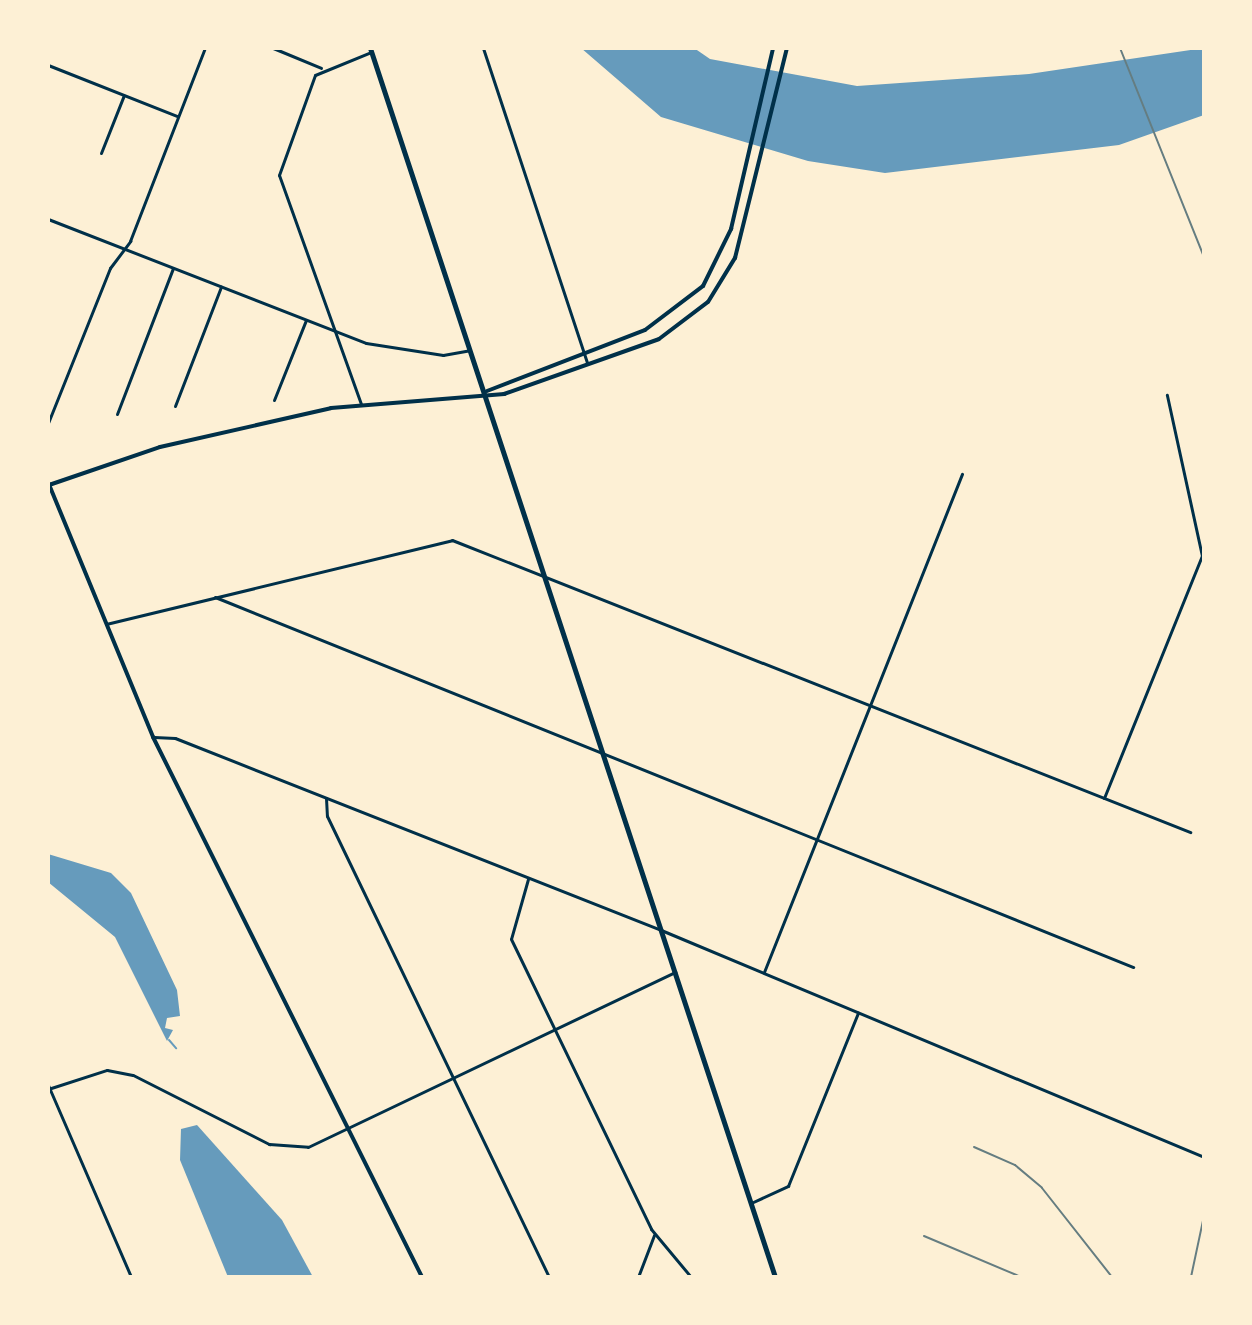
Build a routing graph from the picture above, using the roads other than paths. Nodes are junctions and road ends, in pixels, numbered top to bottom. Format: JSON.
{"nodes":[{"id":1,"x":205,"y":48,"type":"edge"},
{"id":2,"x":273,"y":48,"type":"edge"},
{"id":3,"x":483,"y":48,"type":"edge"},
{"id":4,"x":773,"y":48,"type":"edge"},
{"id":5,"x":787,"y":48,"type":"edge"},
{"id":6,"x":371,"y":50,"type":"edge"},
{"id":7,"x":48,"y":65,"type":"edge"},
{"id":8,"x":321,"y":68,"type":"junction"},
{"id":9,"x":124,"y":95,"type":"junction"},
{"id":10,"x":177,"y":116,"type":"junction"},
{"id":11,"x":101,"y":153,"type":"dead end"},
{"id":12,"x":48,"y":219,"type":"edge"},
{"id":13,"x":125,"y":249,"type":"junction"},
{"id":14,"x":173,"y":268,"type":"junction"},
{"id":15,"x":221,"y":287,"type":"junction"},
{"id":16,"x":306,"y":320,"type":"junction"},
{"id":17,"x":331,"y":330,"type":"junction"},
{"id":18,"x":470,"y":350,"type":"junction"},
{"id":19,"x":584,"y":352,"type":"junction"},
{"id":20,"x":588,"y":365,"type":"junction"},
{"id":21,"x":485,"y":393,"type":"junction"},
{"id":22,"x":1167,"y":395,"type":"dead end"},
{"id":23,"x":274,"y":400,"type":"dead end"},
{"id":24,"x":361,"y":404,"type":"junction"},
{"id":25,"x":175,"y":406,"type":"dead end"},
{"id":26,"x":117,"y":414,"type":"dead end"},
{"id":27,"x":48,"y":423,"type":"edge"},
{"id":28,"x":962,"y":474,"type":"dead end"},
{"id":29,"x":49,"y":483,"type":"edge"},
{"id":30,"x":543,"y":573,"type":"junction"},
{"id":31,"x":215,"y":597,"type":"junction"},
{"id":32,"x":106,"y":624,"type":"junction"},
{"id":33,"x":869,"y":705,"type":"junction"},
{"id":34,"x":153,"y":737,"type":"junction"},
{"id":35,"x":603,"y":753,"type":"junction"},
{"id":36,"x":326,"y":798,"type":"junction"},
{"id":37,"x":1104,"y":798,"type":"junction"},
{"id":38,"x":1190,"y":832,"type":"dead end"},
{"id":39,"x":817,"y":837,"type":"junction"},
{"id":40,"x":529,"y":879,"type":"junction"},
{"id":41,"x":661,"y":930,"type":"junction"},
{"id":42,"x":1133,"y":967,"type":"dead end"},
{"id":43,"x":675,"y":972,"type":"junction"},
{"id":44,"x":764,"y":972,"type":"junction"},
{"id":45,"x":858,"y":1011,"type":"junction"},
{"id":46,"x":554,"y":1030,"type":"junction"},
{"id":47,"x":453,"y":1079,"type":"junction"},
{"id":48,"x":49,"y":1088,"type":"edge"},
{"id":49,"x":351,"y":1128,"type":"junction"},
{"id":50,"x":1204,"y":1157,"type":"edge"},
{"id":51,"x":751,"y":1203,"type":"junction"},
{"id":52,"x":654,"y":1235,"type":"junction"},
{"id":53,"x":131,"y":1277,"type":"edge"},
{"id":54,"x":422,"y":1277,"type":"edge"},
{"id":55,"x":549,"y":1277,"type":"edge"},
{"id":56,"x":638,"y":1277,"type":"edge"},
{"id":57,"x":691,"y":1277,"type":"edge"},
{"id":58,"x":775,"y":1277,"type":"edge"}],
"edges":[{"from":1,"to":10,"type":"street"},
{"from":2,"to":8,"type":"street"},
{"from":3,"to":19,"type":"street"},
{"from":4,"to":19,"type":"main road"},
{"from":5,"to":20,"type":"main road"},
{"from":6,"to":8,"type":"street"},
{"from":6,"to":18,"type":"main road"},
{"from":7,"to":9,"type":"street"},
{"from":8,"to":17,"type":"street"},
{"from":9,"to":10,"type":"street"},
{"from":9,"to":11,"type":"street"},
{"from":10,"to":13,"type":"street"},
{"from":12,"to":13,"type":"street"},
{"from":13,"to":14,"type":"street"},
{"from":13,"to":27,"type":"street"},
{"from":14,"to":15,"type":"street"},
{"from":14,"to":26,"type":"street"},
{"from":15,"to":16,"type":"street"},
{"from":15,"to":25,"type":"street"},
{"from":16,"to":17,"type":"street"},
{"from":16,"to":23,"type":"street"},
{"from":17,"to":18,"type":"street"},
{"from":17,"to":24,"type":"street"},
{"from":18,"to":21,"type":"main road"},
{"from":19,"to":20,"type":"street"},
{"from":19,"to":21,"type":"main road"},
{"from":20,"to":21,"type":"main road"},
{"from":21,"to":24,"type":"main road"},
{"from":21,"to":30,"type":"main road"},
{"from":22,"to":37,"type":"street"},
{"from":24,"to":29,"type":"main road"},
{"from":28,"to":33,"type":"street"},
{"from":29,"to":32,"type":"main road"},
{"from":30,"to":31,"type":"street"},
{"from":30,"to":33,"type":"street"},
{"from":30,"to":35,"type":"main road"},
{"from":31,"to":32,"type":"street"},
{"from":31,"to":35,"type":"street"},
{"from":32,"to":34,"type":"main road"},
{"from":33,"to":37,"type":"street"},
{"from":33,"to":39,"type":"street"},
{"from":34,"to":36,"type":"street"},
{"from":34,"to":49,"type":"main road"},
{"from":35,"to":39,"type":"street"},
{"from":35,"to":41,"type":"main road"},
{"from":36,"to":40,"type":"street"},
{"from":36,"to":47,"type":"street"},
{"from":37,"to":38,"type":"street"},
{"from":39,"to":42,"type":"street"},
{"from":39,"to":44,"type":"street"},
{"from":40,"to":41,"type":"street"},
{"from":40,"to":46,"type":"street"},
{"from":41,"to":43,"type":"main road"},
{"from":41,"to":44,"type":"street"},
{"from":43,"to":46,"type":"street"},
{"from":43,"to":51,"type":"main road"},
{"from":44,"to":45,"type":"street"},
{"from":45,"to":50,"type":"street"},
{"from":45,"to":51,"type":"street"},
{"from":46,"to":47,"type":"street"},
{"from":46,"to":52,"type":"street"},
{"from":47,"to":49,"type":"street"},
{"from":47,"to":55,"type":"street"},
{"from":48,"to":49,"type":"street"},
{"from":48,"to":53,"type":"street"},
{"from":49,"to":54,"type":"main road"},
{"from":51,"to":58,"type":"main road"},
{"from":52,"to":56,"type":"street"},
{"from":52,"to":57,"type":"street"}]}
